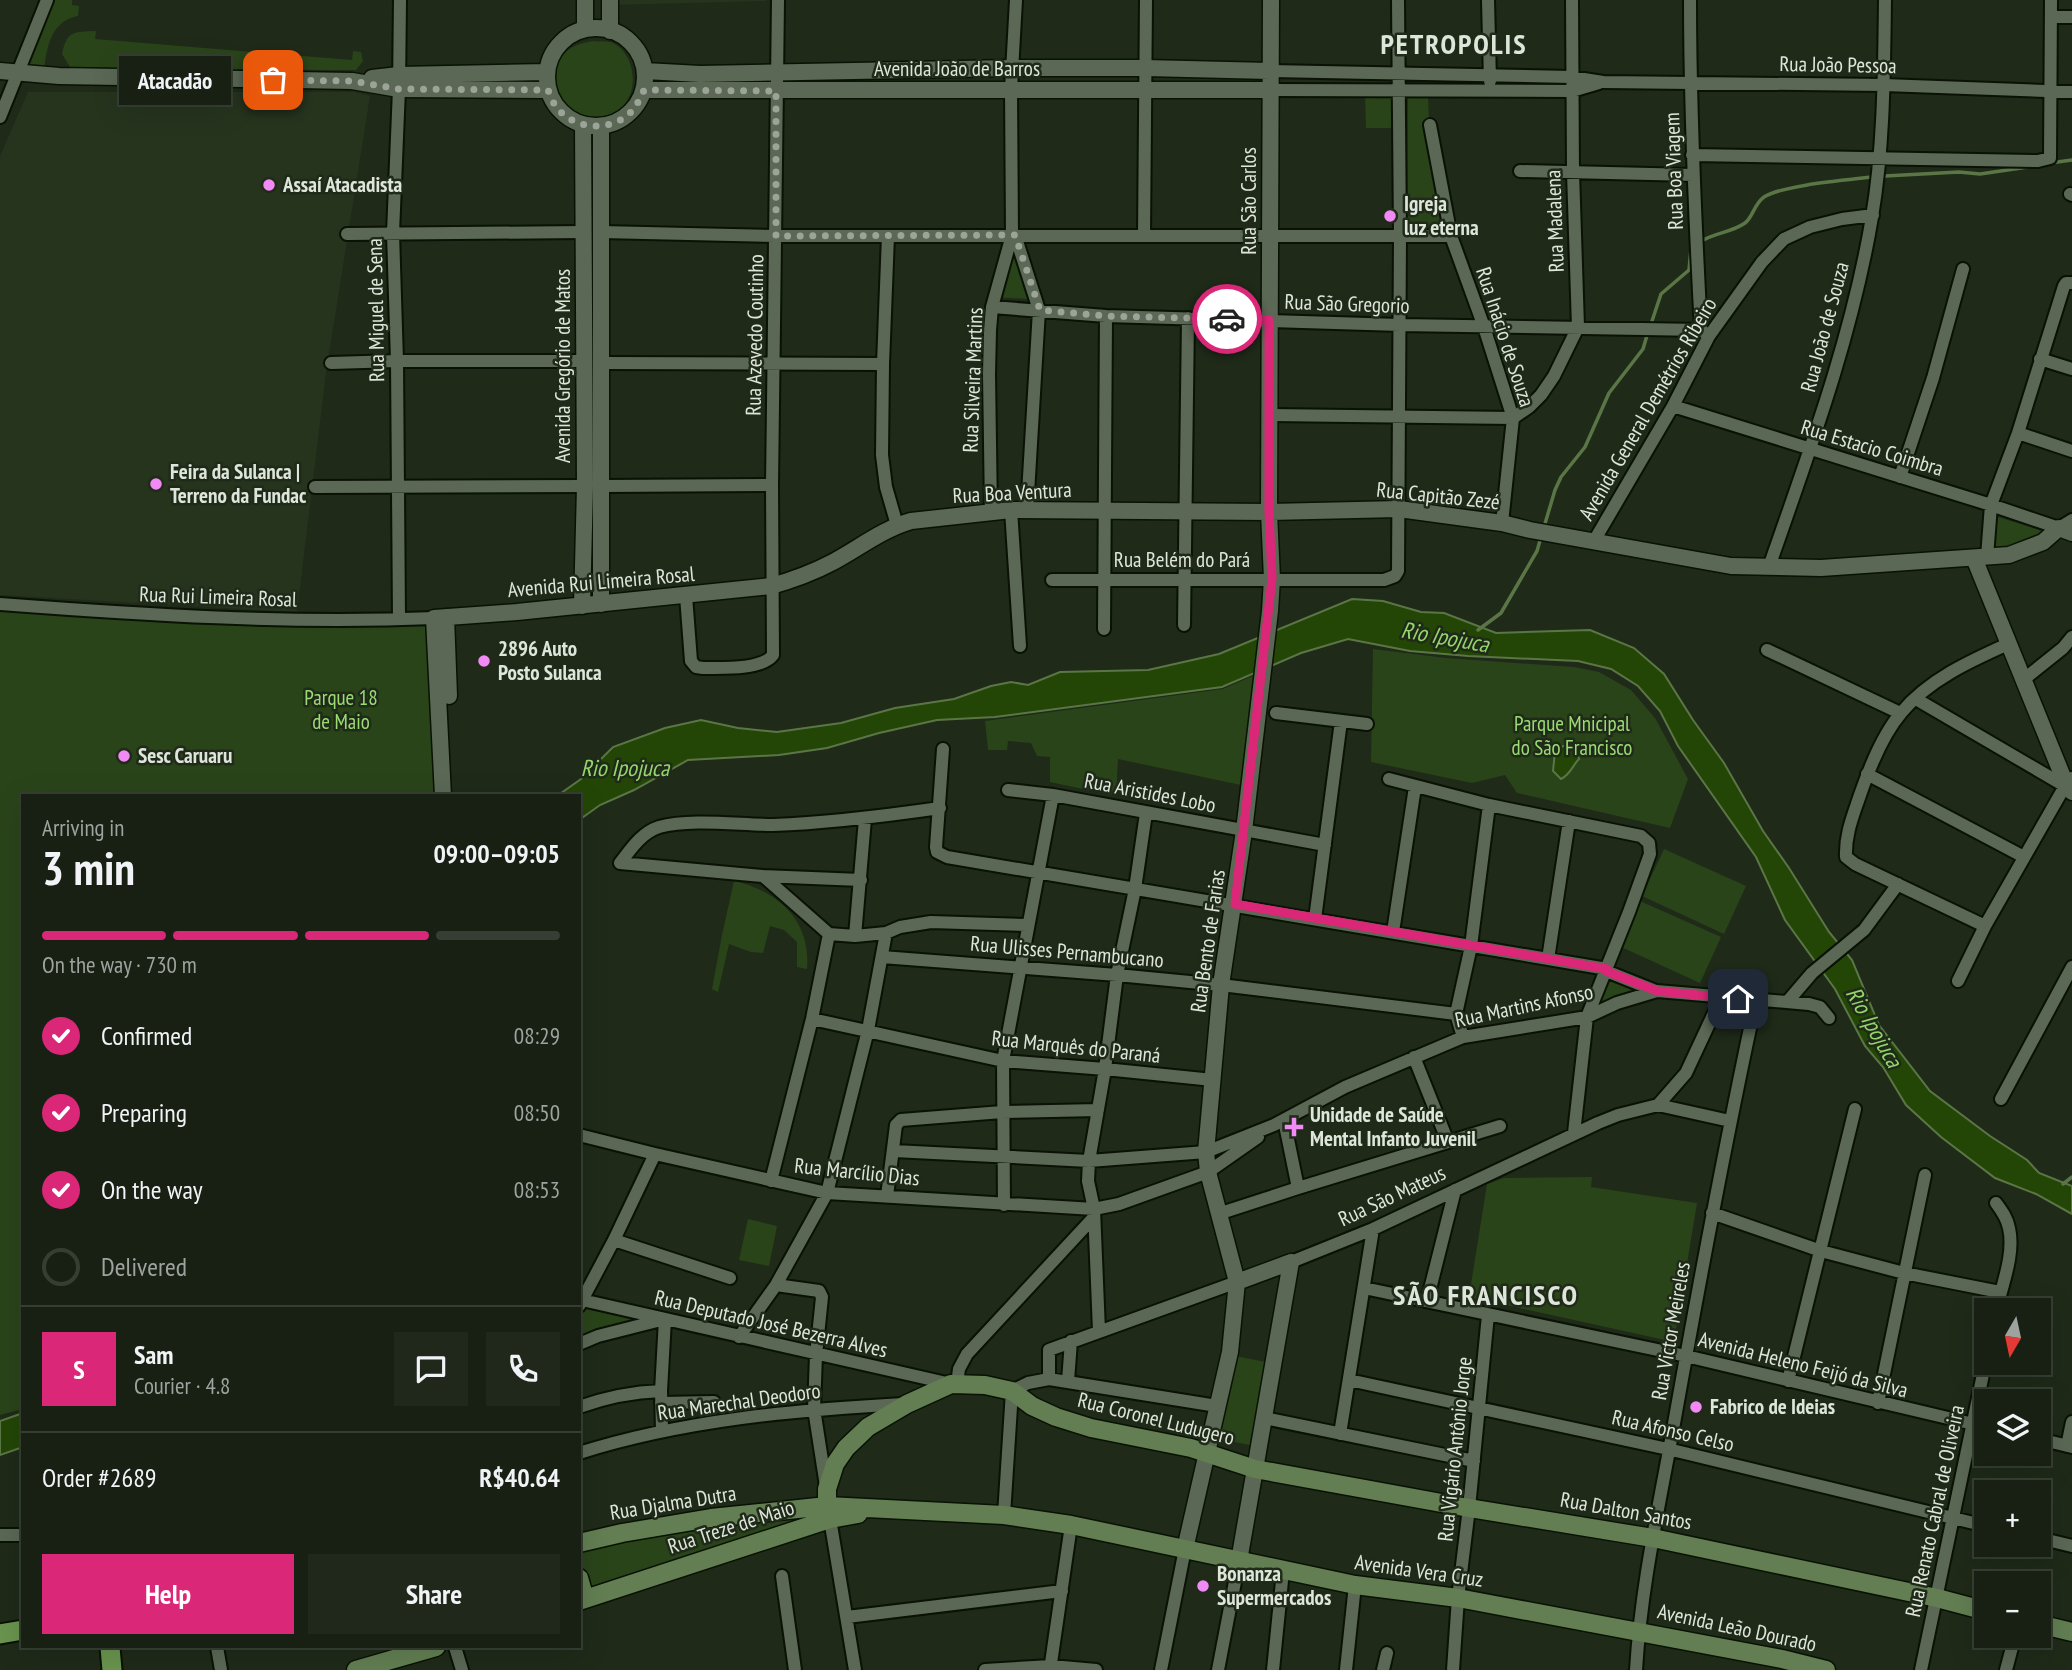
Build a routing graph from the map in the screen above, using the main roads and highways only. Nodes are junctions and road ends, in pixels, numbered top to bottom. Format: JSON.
{"nodes":[{"id":1,"x":1255,"y":1469,"type":"joint"},
{"id":2,"x":828,"y":1504,"type":"junction"},
{"id":3,"x":762,"y":1513,"type":"junction"},
{"id":4,"x":1004,"y":1515,"type":"joint"},
{"id":5,"x":770,"y":1539,"type":"junction"},
{"id":6,"x":581,"y":1543,"type":"edge"},
{"id":7,"x":582,"y":1600,"type":"edge"},
{"id":8,"x":1974,"y":1608,"type":"edge"},
{"id":9,"x":2051,"y":1627,"type":"edge"},
{"id":10,"x":21,"y":1630,"type":"edge"},
{"id":11,"x":1638,"y":1631,"type":"joint"},
{"id":12,"x":2072,"y":1632,"type":"edge"},
{"id":13,"x":0,"y":1634,"type":"edge"},
{"id":14,"x":110,"y":1648,"type":"edge"},
{"id":15,"x":433,"y":1648,"type":"edge"},
{"id":16,"x":1781,"y":1665,"type":"edge"},
{"id":17,"x":112,"y":1670,"type":"edge"},
{"id":18,"x":356,"y":1670,"type":"edge"},
{"id":19,"x":1826,"y":1670,"type":"edge"}],
"edges":[{"from":1,"to":2,"type":"main road","name":"Rua Coronel Ludugero"},
{"from":1,"to":8,"type":"main road","name":"Rua Dalton Santos"},
{"from":2,"to":3,"type":"main road","name":"Rua Djalma Dutra"},
{"from":2,"to":4,"type":"main road","name":"Rua Treze de Maio"},
{"from":2,"to":5,"type":"main road","name":"Rua Treze de Maio"},
{"from":3,"to":5,"type":"main road"},
{"from":3,"to":6,"type":"main road","name":"Rua Djalma Dutra"},
{"from":4,"to":11,"type":"main road","name":"Avenida Vera Cruz"},
{"from":5,"to":7,"type":"main road","name":"Rua Treze de Maio"},
{"from":9,"to":12,"type":"main road"},
{"from":10,"to":13,"type":"main road"},
{"from":11,"to":16,"type":"main road","name":"Avenida Leão Dourado"},
{"from":14,"to":17,"type":"main road"},
{"from":15,"to":18,"type":"main road"},
{"from":16,"to":19,"type":"main road","name":"Avenida Leão Dourado"}]}
